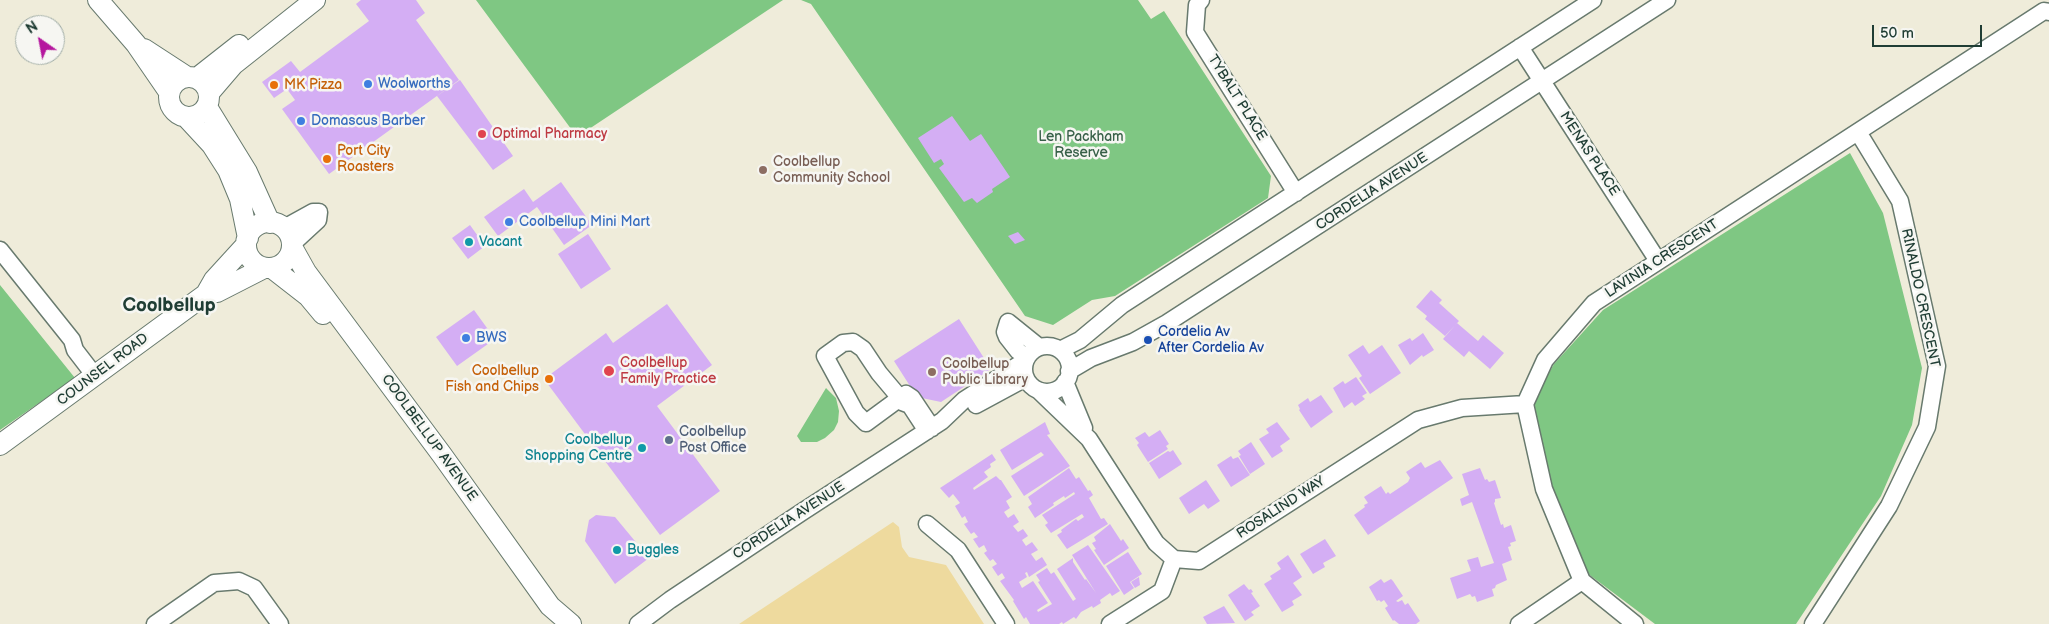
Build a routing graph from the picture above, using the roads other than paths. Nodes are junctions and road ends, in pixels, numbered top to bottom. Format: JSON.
{"nodes":[{"id":1,"x":98,"y":0,"type":"edge"},
{"id":2,"x":296,"y":0,"type":"edge"},
{"id":3,"x":314,"y":0,"type":"edge"},
{"id":4,"x":1201,"y":0,"type":"edge"},
{"id":5,"x":1593,"y":0,"type":"edge"},
{"id":6,"x":1667,"y":0,"type":"edge"},
{"id":7,"x":2049,"y":12,"type":"edge"},
{"id":8,"x":136,"y":44,"type":"junction"},
{"id":9,"x":1520,"y":47,"type":"junction"},
{"id":10,"x":1542,"y":81,"type":"junction"},
{"id":11,"x":200,"y":89,"type":"junction"},
{"id":12,"x":169,"y":92,"type":"junction"},
{"id":13,"x":187,"y":118,"type":"junction"},
{"id":14,"x":1858,"y":132,"type":"junction"},
{"id":15,"x":1296,"y":193,"type":"junction"},
{"id":16,"x":285,"y":235,"type":"junction"},
{"id":17,"x":247,"y":242,"type":"junction"},
{"id":18,"x":0,"y":250,"type":"edge"},
{"id":19,"x":1658,"y":261,"type":"junction"},
{"id":20,"x":268,"y":268,"type":"junction"},
{"id":21,"x":206,"y":294,"type":"junction"},
{"id":22,"x":1008,"y":322,"type":"dead end"},
{"id":23,"x":1060,"y":350,"type":"junction"},
{"id":24,"x":1030,"y":355,"type":"junction"},
{"id":25,"x":369,"y":367,"type":"junction"},
{"id":26,"x":100,"y":373,"type":"junction"},
{"id":27,"x":1067,"y":377,"type":"junction"},
{"id":28,"x":1026,"y":378,"type":"junction"},
{"id":29,"x":1038,"y":390,"type":"junction"},
{"id":30,"x":900,"y":398,"type":"junction"},
{"id":31,"x":1525,"y":404,"type":"junction"},
{"id":32,"x":934,"y":427,"type":"junction"},
{"id":33,"x":1089,"y":439,"type":"junction"},
{"id":34,"x":0,"y":445,"type":"edge"},
{"id":35,"x":928,"y":524,"type":"dead end"},
{"id":36,"x":1174,"y":559,"type":"junction"},
{"id":37,"x":1582,"y":581,"type":"junction"},
{"id":38,"x":155,"y":624,"type":"edge"},
{"id":39,"x":280,"y":624,"type":"edge"},
{"id":40,"x":550,"y":624,"type":"edge"},
{"id":41,"x":571,"y":624,"type":"edge"},
{"id":42,"x":638,"y":624,"type":"edge"},
{"id":43,"x":1006,"y":624,"type":"edge"},
{"id":44,"x":1110,"y":624,"type":"edge"},
{"id":45,"x":1519,"y":624,"type":"edge"},
{"id":46,"x":1635,"y":624,"type":"edge"},
{"id":47,"x":1813,"y":624,"type":"edge"}],
"edges":[{"from":1,"to":8,"type":"street","name":"COOLBELLUP AVENUE"},
{"from":2,"to":11,"type":"street"},
{"from":3,"to":11,"type":"street"},
{"from":4,"to":15,"type":"street","name":"TYBALT PLACE"},
{"from":5,"to":9,"type":"street"},
{"from":6,"to":10,"type":"street","name":"CORDELIA AVENUE"},
{"from":7,"to":14,"type":"street","name":"LAVINIA CRESCENT"},
{"from":8,"to":11,"type":"street","name":"COOLBELLUP AVENUE"},
{"from":8,"to":12,"type":"street","name":"COOLBELLUP AVENUE"},
{"from":9,"to":10,"type":"street","name":"MENAS PLACE"},
{"from":9,"to":15,"type":"street"},
{"from":10,"to":19,"type":"street","name":"MENAS PLACE"},
{"from":10,"to":27,"type":"street","name":"CORDELIA AVENUE"},
{"from":11,"to":12,"type":"street"},
{"from":11,"to":13,"type":"street"},
{"from":11,"to":16,"type":"street","name":"COOLBELLUP AVENUE"},
{"from":12,"to":13,"type":"street"},
{"from":13,"to":17,"type":"street"},
{"from":14,"to":19,"type":"street","name":"LAVINIA CRESCENT"},
{"from":14,"to":47,"type":"street","name":"RINALDO CRESCENT"},
{"from":15,"to":23,"type":"street"},
{"from":16,"to":17,"type":"street"},
{"from":16,"to":20,"type":"street"},
{"from":16,"to":25,"type":"street","name":"COOLBELLUP AVENUE"},
{"from":17,"to":20,"type":"street"},
{"from":17,"to":21,"type":"street","name":"COUNSEL ROAD"},
{"from":18,"to":26,"type":"street"},
{"from":19,"to":31,"type":"street","name":"LAVINIA CRESCENT"},
{"from":20,"to":21,"type":"street","name":"COUNSEL ROAD"},
{"from":20,"to":25,"type":"street","name":"COOLBELLUP AVENUE"},
{"from":21,"to":26,"type":"street","name":"COUNSEL ROAD"},
{"from":22,"to":24,"type":"street"},
{"from":23,"to":24,"type":"street"},
{"from":23,"to":27,"type":"street"},
{"from":24,"to":28,"type":"street"},
{"from":24,"to":32,"type":"street"},
{"from":25,"to":40,"type":"street","name":"COOLBELLUP AVENUE"},
{"from":25,"to":41,"type":"street","name":"COOLBELLUP AVENUE"},
{"from":26,"to":34,"type":"street","name":"COUNSEL ROAD"},
{"from":27,"to":29,"type":"street"},
{"from":27,"to":33,"type":"street"},
{"from":28,"to":29,"type":"street"},
{"from":28,"to":32,"type":"street"},
{"from":29,"to":33,"type":"street"},
{"from":30,"to":30,"type":"street"},
{"from":30,"to":32,"type":"street"},
{"from":31,"to":36,"type":"street","name":"ROSALIND WAY"},
{"from":31,"to":37,"type":"street"},
{"from":32,"to":42,"type":"street","name":"CORDELIA AVENUE"},
{"from":33,"to":36,"type":"street"},
{"from":35,"to":43,"type":"street"},
{"from":36,"to":44,"type":"street"},
{"from":37,"to":45,"type":"street"},
{"from":37,"to":46,"type":"street"},
{"from":38,"to":39,"type":"street"}]}
